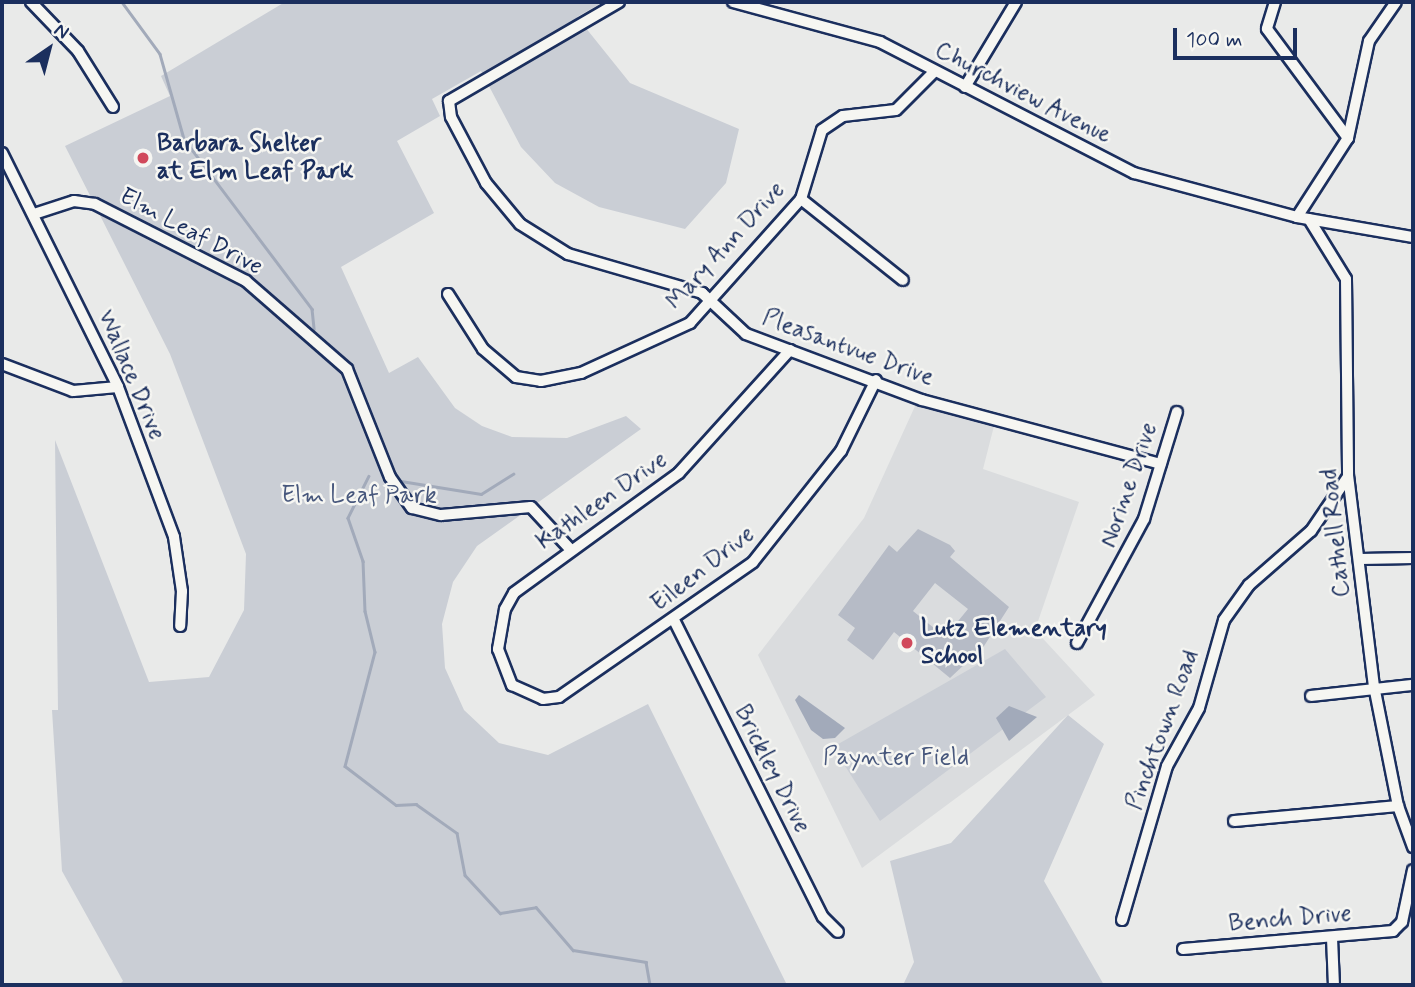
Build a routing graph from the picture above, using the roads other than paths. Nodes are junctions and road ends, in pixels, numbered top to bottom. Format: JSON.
{"nodes":[{"id":1,"x":31,"y":2,"type":"edge"},
{"id":2,"x":619,"y":2,"type":"edge"},
{"id":3,"x":733,"y":2,"type":"edge"},
{"id":4,"x":1016,"y":2,"type":"edge"},
{"id":5,"x":1275,"y":2,"type":"edge"},
{"id":6,"x":1396,"y":2,"type":"edge"},
{"id":7,"x":934,"y":72,"type":"junction"},
{"id":8,"x":965,"y":87,"type":"junction"},
{"id":9,"x":113,"y":107,"type":"dead end"},
{"id":10,"x":1348,"y":138,"type":"junction"},
{"id":11,"x":2,"y":153,"type":"edge"},
{"id":12,"x":802,"y":199,"type":"junction"},
{"id":13,"x":34,"y":214,"type":"junction"},
{"id":14,"x":1297,"y":217,"type":"junction"},
{"id":15,"x":1309,"y":219,"type":"junction"},
{"id":16,"x":1413,"y":237,"type":"edge"},
{"id":17,"x":903,"y":280,"type":"dead end"},
{"id":18,"x":448,"y":294,"type":"dead end"},
{"id":19,"x":712,"y":299,"type":"junction"},
{"id":20,"x":789,"y":350,"type":"junction"},
{"id":21,"x":2,"y":364,"type":"edge"},
{"id":22,"x":876,"y":380,"type":"junction"},
{"id":23,"x":118,"y":387,"type":"junction"},
{"id":24,"x":1177,"y":412,"type":"dead end"},
{"id":25,"x":1161,"y":464,"type":"junction"},
{"id":26,"x":1349,"y":475,"type":"junction"},
{"id":27,"x":570,"y":549,"type":"junction"},
{"id":28,"x":1413,"y":558,"type":"edge"},
{"id":29,"x":1360,"y":559,"type":"junction"},
{"id":30,"x":674,"y":620,"type":"junction"},
{"id":31,"x":180,"y":626,"type":"dead end"},
{"id":32,"x":1077,"y":643,"type":"dead end"},
{"id":33,"x":1413,"y":685,"type":"edge"},
{"id":34,"x":1374,"y":687,"type":"junction"},
{"id":35,"x":531,"y":696,"type":"joint"},
{"id":36,"x":1311,"y":696,"type":"dead end"},
{"id":37,"x":1398,"y":806,"type":"junction"},
{"id":38,"x":1234,"y":821,"type":"dead end"},
{"id":39,"x":1413,"y":847,"type":"edge"},
{"id":40,"x":1413,"y":870,"type":"edge"},
{"id":41,"x":1122,"y":920,"type":"dead end"},
{"id":42,"x":838,"y":932,"type":"dead end"},
{"id":43,"x":1332,"y":938,"type":"junction"},
{"id":44,"x":1183,"y":949,"type":"dead end"},
{"id":45,"x":1334,"y":985,"type":"edge"}],
"edges":[{"from":1,"to":9,"type":"street"},
{"from":2,"to":19,"type":"street"},
{"from":3,"to":7,"type":"street","name":"Churchview Avenue"},
{"from":4,"to":8,"type":"street"},
{"from":5,"to":10,"type":"street"},
{"from":6,"to":10,"type":"street"},
{"from":7,"to":8,"type":"street","name":"Churchview Avenue"},
{"from":7,"to":12,"type":"street","name":"Mary Ann Drive"},
{"from":8,"to":14,"type":"street","name":"Churchview Avenue"},
{"from":10,"to":14,"type":"street"},
{"from":11,"to":13,"type":"street","name":"Wallace Drive"},
{"from":12,"to":17,"type":"street"},
{"from":12,"to":19,"type":"street","name":"Mary Ann Drive"},
{"from":13,"to":23,"type":"street","name":"Wallace Drive"},
{"from":13,"to":27,"type":"street","name":"Elm Leaf Drive"},
{"from":14,"to":15,"type":"street","name":"Churchview Avenue"},
{"from":15,"to":16,"type":"street","name":"Churchview Avenue"},
{"from":15,"to":26,"type":"street","name":"Cathell Road"},
{"from":18,"to":19,"type":"street","name":"Mary Ann Drive"},
{"from":19,"to":20,"type":"street","name":"Pleasantvue Drive"},
{"from":20,"to":22,"type":"street","name":"Pleasantvue Drive"},
{"from":20,"to":27,"type":"street","name":"Kathleen Drive"},
{"from":21,"to":23,"type":"street"},
{"from":22,"to":25,"type":"street","name":"Pleasantvue Drive"},
{"from":22,"to":30,"type":"street","name":"Eileen Drive"},
{"from":23,"to":31,"type":"street","name":"Wallace Drive"},
{"from":24,"to":25,"type":"street","name":"Norine Drive"},
{"from":25,"to":32,"type":"street","name":"Norine Drive"},
{"from":26,"to":29,"type":"street","name":"Cathell Road"},
{"from":26,"to":41,"type":"street","name":"Pinchtown Road"},
{"from":27,"to":35,"type":"street","name":"Kathleen Drive"},
{"from":28,"to":29,"type":"street"},
{"from":29,"to":34,"type":"street","name":"Cathell Road"},
{"from":30,"to":35,"type":"street","name":"Eileen Drive"},
{"from":30,"to":42,"type":"street","name":"Brickley Drive"},
{"from":33,"to":34,"type":"street"},
{"from":34,"to":36,"type":"street"},
{"from":34,"to":37,"type":"street","name":"Cathell Road"},
{"from":37,"to":38,"type":"street"},
{"from":37,"to":39,"type":"street","name":"Cathell Road"},
{"from":40,"to":43,"type":"street","name":"Bench Drive"},
{"from":43,"to":44,"type":"street","name":"Bench Drive"},
{"from":43,"to":45,"type":"street"}]}
